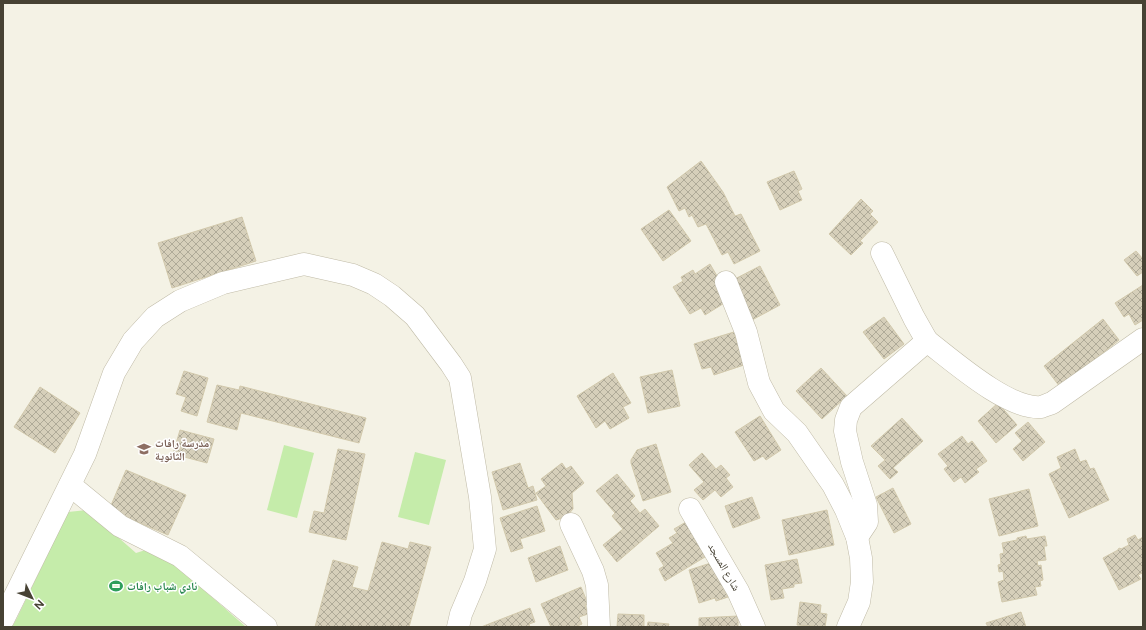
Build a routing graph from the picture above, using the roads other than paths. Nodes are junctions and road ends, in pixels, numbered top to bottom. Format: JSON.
{"nodes":[{"id":1,"x":882,"y":253,"type":"dead end"},
{"id":2,"x":726,"y":282,"type":"dead end"},
{"id":3,"x":1143,"y":339,"type":"edge"},
{"id":4,"x":927,"y":341,"type":"junction"},
{"id":5,"x":70,"y":485,"type":"junction"},
{"id":6,"x":690,"y":509,"type":"dead end"},
{"id":7,"x":571,"y":524,"type":"dead end"},
{"id":8,"x":857,"y":537,"type":"junction"},
{"id":9,"x":3,"y":620,"type":"edge"},
{"id":10,"x":266,"y":627,"type":"edge"},
{"id":11,"x":458,"y":627,"type":"edge"},
{"id":12,"x":599,"y":627,"type":"edge"},
{"id":13,"x":754,"y":627,"type":"edge"},
{"id":14,"x":848,"y":627,"type":"edge"}],
"edges":[{"from":1,"to":4,"type":"street"},
{"from":2,"to":8,"type":"street"},
{"from":3,"to":4,"type":"street"},
{"from":4,"to":8,"type":"street"},
{"from":5,"to":9,"type":"street"},
{"from":5,"to":10,"type":"street"},
{"from":5,"to":11,"type":"street"},
{"from":6,"to":13,"type":"street","name":"شارع المسجد"},
{"from":7,"to":12,"type":"street"},
{"from":8,"to":14,"type":"street"}]}
